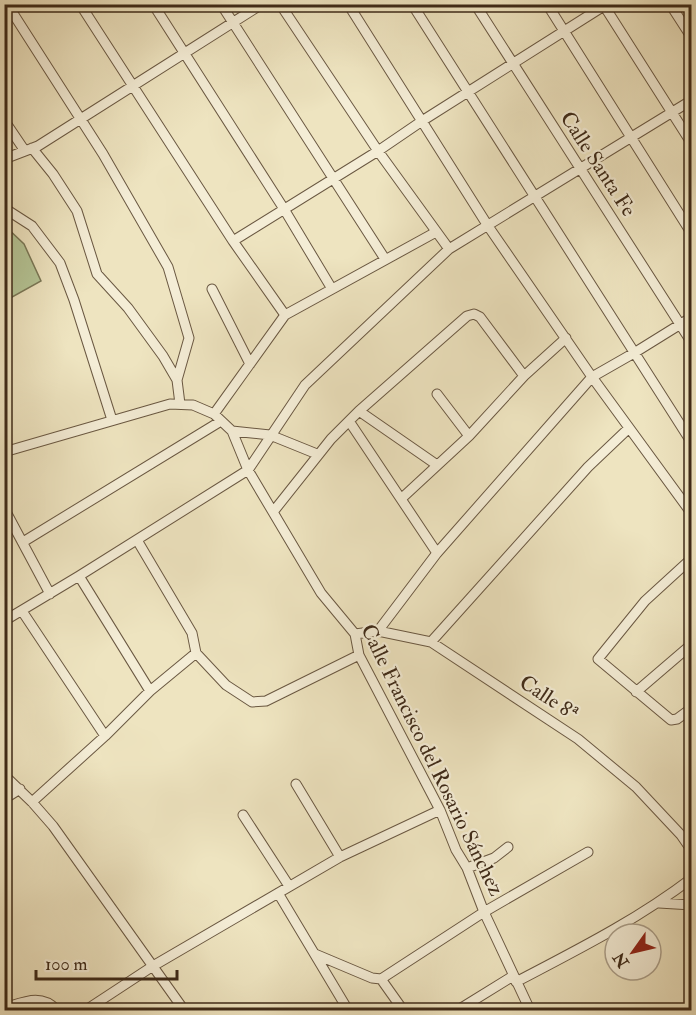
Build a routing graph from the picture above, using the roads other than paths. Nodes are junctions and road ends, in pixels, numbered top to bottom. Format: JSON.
{"nodes":[{"id":1,"x":7,"y":4,"type":"edge"},
{"id":2,"x":80,"y":4,"type":"edge"},
{"id":3,"x":153,"y":4,"type":"edge"},
{"id":4,"x":221,"y":4,"type":"edge"},
{"id":5,"x":262,"y":4,"type":"edge"},
{"id":6,"x":280,"y":4,"type":"edge"},
{"id":7,"x":348,"y":4,"type":"edge"},
{"id":8,"x":412,"y":4,"type":"edge"},
{"id":9,"x":475,"y":4,"type":"edge"},
{"id":10,"x":547,"y":4,"type":"edge"},
{"id":11,"x":670,"y":4,"type":"edge"},
{"id":12,"x":605,"y":5,"type":"edge"},
{"id":13,"x":233,"y":23,"type":"junction"},
{"id":14,"x":564,"y":32,"type":"junction"},
{"id":15,"x":692,"y":38,"type":"edge"},
{"id":16,"x":184,"y":54,"type":"junction"},
{"id":17,"x":513,"y":64,"type":"junction"},
{"id":18,"x":132,"y":87,"type":"junction"},
{"id":19,"x":468,"y":92,"type":"junction"},
{"id":20,"x":692,"y":100,"type":"edge"},
{"id":21,"x":671,"y":112,"type":"junction"},
{"id":22,"x":4,"y":120,"type":"edge"},
{"id":23,"x":81,"y":120,"type":"junction"},
{"id":24,"x":422,"y":121,"type":"junction"},
{"id":25,"x":630,"y":138,"type":"junction"},
{"id":26,"x":692,"y":144,"type":"edge"},
{"id":27,"x":29,"y":150,"type":"junction"},
{"id":28,"x":378,"y":151,"type":"junction"},
{"id":29,"x":4,"y":159,"type":"edge"},
{"id":30,"x":580,"y":169,"type":"junction"},
{"id":31,"x":332,"y":178,"type":"junction"},
{"id":32,"x":535,"y":197,"type":"junction"},
{"id":33,"x":4,"y":208,"type":"edge"},
{"id":34,"x":284,"y":209,"type":"junction"},
{"id":35,"x":488,"y":226,"type":"junction"},
{"id":36,"x":436,"y":232,"type":"junction"},
{"id":37,"x":692,"y":234,"type":"edge"},
{"id":38,"x":233,"y":241,"type":"junction"},
{"id":39,"x":449,"y":249,"type":"junction"},
{"id":40,"x":385,"y":259,"type":"junction"},
{"id":41,"x":212,"y":289,"type":"dead end"},
{"id":42,"x":332,"y":289,"type":"junction"},
{"id":43,"x":285,"y":315,"type":"junction"},
{"id":44,"x":692,"y":317,"type":"edge"},
{"id":45,"x":680,"y":325,"type":"junction"},
{"id":46,"x":566,"y":338,"type":"junction"},
{"id":47,"x":692,"y":343,"type":"edge"},
{"id":48,"x":634,"y":353,"type":"junction"},
{"id":49,"x":250,"y":364,"type":"junction"},
{"id":50,"x":524,"y":376,"type":"junction"},
{"id":51,"x":592,"y":377,"type":"junction"},
{"id":52,"x":177,"y":380,"type":"junction"},
{"id":53,"x":437,"y":394,"type":"dead end"},
{"id":54,"x":180,"y":404,"type":"junction"},
{"id":55,"x":359,"y":411,"type":"junction"},
{"id":56,"x":218,"y":418,"type":"junction"},
{"id":57,"x":112,"y":420,"type":"junction"},
{"id":58,"x":349,"y":421,"type":"junction"},
{"id":59,"x":629,"y":428,"type":"junction"},
{"id":60,"x":232,"y":431,"type":"junction"},
{"id":61,"x":270,"y":435,"type":"junction"},
{"id":62,"x":469,"y":436,"type":"junction"},
{"id":63,"x":692,"y":443,"type":"edge"},
{"id":64,"x":4,"y":452,"type":"edge"},
{"id":65,"x":318,"y":454,"type":"junction"},
{"id":66,"x":437,"y":465,"type":"junction"},
{"id":67,"x":248,"y":470,"type":"junction"},
{"id":68,"x":402,"y":498,"type":"junction"},
{"id":69,"x":4,"y":507,"type":"edge"},
{"id":70,"x":273,"y":512,"type":"junction"},
{"id":71,"x":692,"y":514,"type":"edge"},
{"id":72,"x":137,"y":540,"type":"junction"},
{"id":73,"x":23,"y":542,"type":"junction"},
{"id":74,"x":437,"y":553,"type":"junction"},
{"id":75,"x":692,"y":558,"type":"edge"},
{"id":76,"x":80,"y":576,"type":"junction"},
{"id":77,"x":50,"y":594,"type":"junction"},
{"id":78,"x":22,"y":611,"type":"junction"},
{"id":79,"x":4,"y":621,"type":"edge"},
{"id":80,"x":378,"y":632,"type":"junction"},
{"id":81,"x":354,"y":634,"type":"junction"},
{"id":82,"x":431,"y":642,"type":"junction"},
{"id":83,"x":692,"y":644,"type":"edge"},
{"id":84,"x":196,"y":653,"type":"junction"},
{"id":85,"x":359,"y":655,"type":"junction"},
{"id":86,"x":150,"y":691,"type":"junction"},
{"id":87,"x":636,"y":692,"type":"junction"},
{"id":88,"x":692,"y":708,"type":"edge"},
{"id":89,"x":105,"y":736,"type":"junction"},
{"id":90,"x":4,"y":775,"type":"edge"},
{"id":91,"x":296,"y":784,"type":"dead end"},
{"id":92,"x":20,"y":789,"type":"junction"},
{"id":93,"x":4,"y":799,"type":"edge"},
{"id":94,"x":32,"y":802,"type":"junction"},
{"id":95,"x":440,"y":810,"type":"junction"},
{"id":96,"x":243,"y":815,"type":"dead end"},
{"id":97,"x":508,"y":847,"type":"dead end"},
{"id":98,"x":692,"y":851,"type":"edge"},
{"id":99,"x":588,"y":852,"type":"dead end"},
{"id":100,"x":340,"y":857,"type":"junction"},
{"id":101,"x":467,"y":868,"type":"junction"},
{"id":102,"x":692,"y":878,"type":"edge"},
{"id":103,"x":289,"y":886,"type":"junction"},
{"id":104,"x":278,"y":893,"type":"junction"},
{"id":105,"x":659,"y":903,"type":"junction"},
{"id":106,"x":692,"y":905,"type":"edge"},
{"id":107,"x":484,"y":912,"type":"junction"},
{"id":108,"x":315,"y":954,"type":"junction"},
{"id":109,"x":153,"y":966,"type":"junction"},
{"id":110,"x":381,"y":979,"type":"junction"},
{"id":111,"x":515,"y":979,"type":"junction"},
{"id":112,"x":4,"y":1008,"type":"edge"},
{"id":113,"x":57,"y":1011,"type":"edge"},
{"id":114,"x":86,"y":1011,"type":"edge"},
{"id":115,"x":184,"y":1011,"type":"edge"},
{"id":116,"x":348,"y":1011,"type":"edge"},
{"id":117,"x":403,"y":1011,"type":"edge"},
{"id":118,"x":458,"y":1011,"type":"edge"},
{"id":119,"x":530,"y":1011,"type":"edge"}],
"edges":[{"from":1,"to":23,"type":"street"},
{"from":2,"to":18,"type":"street"},
{"from":3,"to":16,"type":"street"},
{"from":4,"to":13,"type":"street"},
{"from":5,"to":13,"type":"street"},
{"from":6,"to":28,"type":"street"},
{"from":7,"to":24,"type":"street"},
{"from":8,"to":19,"type":"street"},
{"from":9,"to":17,"type":"street","name":"Calle Santa Fe"},
{"from":10,"to":14,"type":"street"},
{"from":11,"to":15,"type":"street"},
{"from":12,"to":14,"type":"street"},
{"from":12,"to":21,"type":"street"},
{"from":13,"to":16,"type":"street"},
{"from":13,"to":31,"type":"street"},
{"from":14,"to":17,"type":"street"},
{"from":14,"to":25,"type":"street"},
{"from":16,"to":18,"type":"street"},
{"from":16,"to":34,"type":"street"},
{"from":17,"to":19,"type":"street"},
{"from":17,"to":30,"type":"street","name":"Calle Santa Fe"},
{"from":18,"to":23,"type":"street"},
{"from":18,"to":38,"type":"street"},
{"from":19,"to":24,"type":"street"},
{"from":19,"to":32,"type":"street"},
{"from":20,"to":21,"type":"street"},
{"from":21,"to":25,"type":"street"},
{"from":21,"to":26,"type":"street"},
{"from":22,"to":27,"type":"street"},
{"from":23,"to":27,"type":"street"},
{"from":23,"to":52,"type":"street"},
{"from":24,"to":28,"type":"street"},
{"from":24,"to":35,"type":"street"},
{"from":25,"to":30,"type":"street"},
{"from":25,"to":37,"type":"street"},
{"from":27,"to":29,"type":"street"},
{"from":27,"to":52,"type":"street"},
{"from":28,"to":31,"type":"street"},
{"from":28,"to":36,"type":"street"},
{"from":30,"to":32,"type":"street"},
{"from":30,"to":45,"type":"street","name":"Calle Santa Fe"},
{"from":31,"to":34,"type":"street"},
{"from":31,"to":40,"type":"street"},
{"from":32,"to":35,"type":"street"},
{"from":32,"to":48,"type":"street"},
{"from":33,"to":57,"type":"street"},
{"from":34,"to":38,"type":"street"},
{"from":34,"to":42,"type":"street"},
{"from":35,"to":39,"type":"street"},
{"from":35,"to":46,"type":"street"},
{"from":36,"to":39,"type":"street"},
{"from":36,"to":40,"type":"street"},
{"from":38,"to":43,"type":"street"},
{"from":39,"to":61,"type":"street"},
{"from":40,"to":42,"type":"street"},
{"from":41,"to":49,"type":"street"},
{"from":42,"to":43,"type":"street"},
{"from":43,"to":49,"type":"street"},
{"from":44,"to":45,"type":"street"},
{"from":45,"to":47,"type":"street","name":"Calle Santa Fe"},
{"from":45,"to":48,"type":"street"},
{"from":46,"to":50,"type":"street"},
{"from":46,"to":51,"type":"street"},
{"from":48,"to":51,"type":"street"},
{"from":48,"to":63,"type":"street"},
{"from":49,"to":56,"type":"street"},
{"from":50,"to":55,"type":"street"},
{"from":50,"to":62,"type":"street"},
{"from":51,"to":59,"type":"street"},
{"from":51,"to":74,"type":"street"},
{"from":52,"to":54,"type":"street"},
{"from":53,"to":62,"type":"street"},
{"from":54,"to":56,"type":"street","name":"Calle Francisco del Rosario Sánchez"},
{"from":54,"to":57,"type":"street","name":"Calle Francisco del Rosario Sánchez"},
{"from":55,"to":58,"type":"street"},
{"from":55,"to":66,"type":"street"},
{"from":56,"to":60,"type":"street","name":"Calle Francisco del Rosario Sánchez"},
{"from":56,"to":73,"type":"street"},
{"from":57,"to":64,"type":"street","name":"Calle Francisco del Rosario Sánchez"},
{"from":58,"to":65,"type":"street"},
{"from":58,"to":68,"type":"street"},
{"from":59,"to":71,"type":"street"},
{"from":59,"to":82,"type":"street"},
{"from":60,"to":61,"type":"street"},
{"from":60,"to":67,"type":"street","name":"Calle Francisco del Rosario Sánchez"},
{"from":61,"to":65,"type":"street"},
{"from":61,"to":67,"type":"street"},
{"from":62,"to":66,"type":"street"},
{"from":65,"to":70,"type":"street"},
{"from":66,"to":68,"type":"street"},
{"from":67,"to":70,"type":"street","name":"Calle Francisco del Rosario Sánchez"},
{"from":67,"to":72,"type":"street"},
{"from":68,"to":74,"type":"street"},
{"from":69,"to":73,"type":"street"},
{"from":70,"to":81,"type":"street","name":"Calle Francisco del Rosario Sánchez"},
{"from":72,"to":76,"type":"street"},
{"from":72,"to":84,"type":"street"},
{"from":73,"to":77,"type":"street"},
{"from":74,"to":80,"type":"street"},
{"from":75,"to":87,"type":"street"},
{"from":76,"to":77,"type":"street"},
{"from":76,"to":86,"type":"street"},
{"from":77,"to":78,"type":"street"},
{"from":78,"to":79,"type":"street"},
{"from":78,"to":89,"type":"street"},
{"from":80,"to":81,"type":"street","name":"Calle 8ª"},
{"from":80,"to":82,"type":"street","name":"Calle 8ª"},
{"from":81,"to":85,"type":"street","name":"Calle Francisco del Rosario Sánchez"},
{"from":82,"to":98,"type":"street","name":"Calle 8ª"},
{"from":83,"to":87,"type":"street"},
{"from":84,"to":85,"type":"street"},
{"from":84,"to":86,"type":"street"},
{"from":85,"to":95,"type":"street","name":"Calle Francisco del Rosario Sánchez"},
{"from":86,"to":89,"type":"street"},
{"from":87,"to":88,"type":"street"},
{"from":89,"to":94,"type":"street"},
{"from":90,"to":92,"type":"street"},
{"from":91,"to":100,"type":"street"},
{"from":92,"to":93,"type":"street"},
{"from":92,"to":94,"type":"street"},
{"from":94,"to":109,"type":"street"},
{"from":95,"to":100,"type":"street"},
{"from":95,"to":101,"type":"street","name":"Calle Francisco del Rosario Sánchez"},
{"from":96,"to":103,"type":"street"},
{"from":97,"to":101,"type":"street"},
{"from":99,"to":107,"type":"street"},
{"from":100,"to":103,"type":"street"},
{"from":101,"to":107,"type":"street","name":"Calle Francisco del Rosario Sánchez"},
{"from":102,"to":105,"type":"street"},
{"from":103,"to":104,"type":"street"},
{"from":104,"to":108,"type":"street"},
{"from":104,"to":109,"type":"street"},
{"from":105,"to":106,"type":"street"},
{"from":105,"to":111,"type":"street"},
{"from":107,"to":110,"type":"street"},
{"from":107,"to":111,"type":"street","name":"Calle Francisco del Rosario Sánchez"},
{"from":108,"to":110,"type":"street"},
{"from":108,"to":116,"type":"street"},
{"from":109,"to":114,"type":"street"},
{"from":109,"to":115,"type":"street"},
{"from":110,"to":117,"type":"street"},
{"from":111,"to":118,"type":"street"},
{"from":111,"to":119,"type":"street","name":"Calle Francisco del Rosario Sánchez"},
{"from":112,"to":113,"type":"street"}]}
